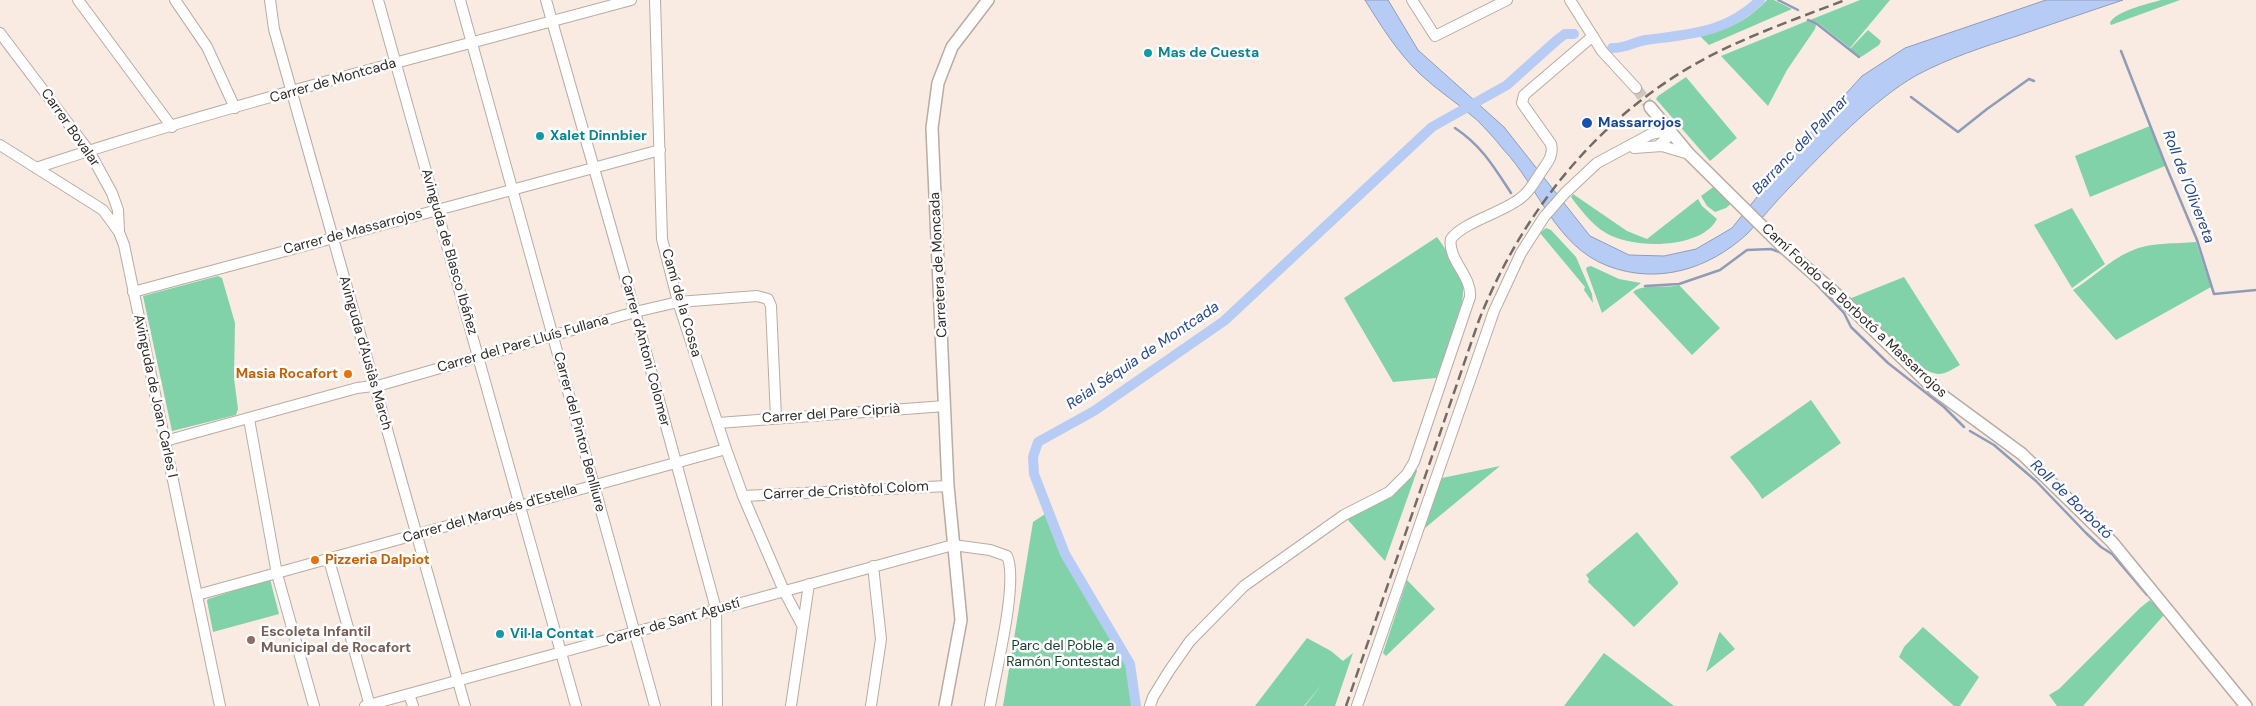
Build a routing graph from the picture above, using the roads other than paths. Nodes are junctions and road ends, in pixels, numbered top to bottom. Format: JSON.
{"nodes":[{"id":1,"x":78,"y":0,"type":"edge"},
{"id":2,"x":175,"y":0,"type":"edge"},
{"id":3,"x":270,"y":0,"type":"edge"},
{"id":4,"x":378,"y":0,"type":"edge"},
{"id":5,"x":460,"y":0,"type":"edge"},
{"id":6,"x":546,"y":0,"type":"edge"},
{"id":7,"x":631,"y":0,"type":"edge"},
{"id":8,"x":655,"y":0,"type":"edge"},
{"id":9,"x":988,"y":0,"type":"edge"},
{"id":10,"x":1412,"y":0,"type":"edge"},
{"id":11,"x":1507,"y":0,"type":"edge"},
{"id":12,"x":1570,"y":0,"type":"edge"},
{"id":13,"x":552,"y":21,"type":"junction"},
{"id":14,"x":0,"y":33,"type":"edge"},
{"id":15,"x":1593,"y":36,"type":"junction"},
{"id":16,"x":472,"y":43,"type":"junction"},
{"id":17,"x":395,"y":61,"type":"junction"},
{"id":18,"x":1636,"y":88,"type":"tunnel mouth"},
{"id":19,"x":292,"y":92,"type":"junction"},
{"id":20,"x":1650,"y":107,"type":"joint"},
{"id":21,"x":235,"y":108,"type":"junction"},
{"id":22,"x":172,"y":126,"type":"junction"},
{"id":23,"x":1670,"y":130,"type":"junction"},
{"id":24,"x":1651,"y":134,"type":"junction"},
{"id":25,"x":0,"y":145,"type":"edge"},
{"id":26,"x":1659,"y":145,"type":"junction"},
{"id":27,"x":89,"y":150,"type":"junction"},
{"id":28,"x":660,"y":150,"type":"junction"},
{"id":29,"x":1621,"y":152,"type":"junction"},
{"id":30,"x":1689,"y":154,"type":"junction"},
{"id":31,"x":594,"y":167,"type":"junction"},
{"id":32,"x":36,"y":168,"type":"junction"},
{"id":33,"x":512,"y":189,"type":"junction"},
{"id":34,"x":438,"y":209,"type":"junction"},
{"id":35,"x":119,"y":232,"type":"junction"},
{"id":36,"x":333,"y":238,"type":"junction"},
{"id":37,"x":133,"y":292,"type":"junction"},
{"id":38,"x":678,"y":302,"type":"junction"},
{"id":39,"x":636,"y":312,"type":"junction"},
{"id":40,"x":553,"y":336,"type":"junction"},
{"id":41,"x":478,"y":357,"type":"junction"},
{"id":42,"x":374,"y":384,"type":"junction"},
{"id":43,"x":945,"y":406,"type":"junction"},
{"id":44,"x":776,"y":418,"type":"junction"},
{"id":45,"x":249,"y":419,"type":"junction"},
{"id":46,"x":718,"y":422,"type":"junction"},
{"id":47,"x":165,"y":441,"type":"junction"},
{"id":48,"x":726,"y":449,"type":"junction"},
{"id":49,"x":676,"y":462,"type":"junction"},
{"id":50,"x":594,"y":484,"type":"junction"},
{"id":51,"x":948,"y":486,"type":"junction"},
{"id":52,"x":743,"y":496,"type":"junction"},
{"id":53,"x":519,"y":506,"type":"junction"},
{"id":54,"x":416,"y":535,"type":"junction"},
{"id":55,"x":953,"y":545,"type":"junction"},
{"id":56,"x":329,"y":560,"type":"junction"},
{"id":57,"x":873,"y":566,"type":"junction"},
{"id":58,"x":276,"y":574,"type":"junction"},
{"id":59,"x":809,"y":584,"type":"junction"},
{"id":60,"x":784,"y":591,"type":"junction"},
{"id":61,"x":197,"y":595,"type":"junction"},
{"id":62,"x":716,"y":609,"type":"junction"},
{"id":63,"x":802,"y":625,"type":"junction"},
{"id":64,"x":636,"y":632,"type":"junction"},
{"id":65,"x":560,"y":653,"type":"junction"},
{"id":66,"x":457,"y":680,"type":"junction"},
{"id":67,"x":409,"y":694,"type":"junction"},
{"id":68,"x":220,"y":706,"type":"edge"},
{"id":69,"x":314,"y":706,"type":"edge"},
{"id":70,"x":368,"y":706,"type":"edge"},
{"id":71,"x":413,"y":706,"type":"edge"},
{"id":72,"x":465,"y":706,"type":"edge"},
{"id":73,"x":576,"y":706,"type":"edge"},
{"id":74,"x":655,"y":706,"type":"edge"},
{"id":75,"x":717,"y":706,"type":"edge"},
{"id":76,"x":791,"y":706,"type":"edge"},
{"id":77,"x":872,"y":706,"type":"edge"},
{"id":78,"x":945,"y":706,"type":"edge"},
{"id":79,"x":990,"y":706,"type":"edge"},
{"id":80,"x":1150,"y":706,"type":"edge"},
{"id":81,"x":1357,"y":706,"type":"edge"},
{"id":82,"x":2246,"y":706,"type":"edge"}],
"edges":[{"from":1,"to":22,"type":"street"},
{"from":2,"to":21,"type":"street"},
{"from":3,"to":19,"type":"street","name":"Avinguda d'Ausiàs March"},
{"from":4,"to":17,"type":"street","name":"Avinguda de Blasco Ibáñez"},
{"from":5,"to":16,"type":"street","name":"Carrer del Pintor Benlliure"},
{"from":6,"to":13,"type":"street","name":"Carrer d'Antoni Colomer"},
{"from":7,"to":13,"type":"street","name":"Carrer de Montcada"},
{"from":8,"to":28,"type":"street","name":"Camí de la Cossa"},
{"from":9,"to":43,"type":"street","name":"Carretera de Moncada"},
{"from":10,"to":11,"type":"street"},
{"from":12,"to":15,"type":"street"},
{"from":13,"to":16,"type":"street","name":"Carrer de Montcada"},
{"from":13,"to":31,"type":"street","name":"Carrer d'Antoni Colomer"},
{"from":14,"to":27,"type":"street","name":"Carrer Bovalar"},
{"from":15,"to":18,"type":"street"},
{"from":15,"to":80,"type":"street"},
{"from":16,"to":17,"type":"street","name":"Carrer de Montcada"},
{"from":16,"to":33,"type":"street","name":"Carrer del Pintor Benlliure"},
{"from":17,"to":19,"type":"street","name":"Carrer de Montcada"},
{"from":17,"to":34,"type":"street","name":"Avinguda de Blasco Ibáñez"},
{"from":19,"to":21,"type":"street","name":"Carrer de Montcada"},
{"from":19,"to":36,"type":"street","name":"Avinguda d'Ausiàs March"},
{"from":20,"to":23,"type":"street","name":"Camí Fondo de Borbotó a Massarrojos"},
{"from":20,"to":24,"type":"street"},
{"from":21,"to":22,"type":"street","name":"Carrer de Montcada"},
{"from":22,"to":27,"type":"street","name":"Carrer de Montcada"},
{"from":23,"to":24,"type":"street"},
{"from":23,"to":26,"type":"street"},
{"from":23,"to":30,"type":"street","name":"Camí Fondo de Borbotó a Massarrojos"},
{"from":24,"to":29,"type":"street"},
{"from":25,"to":32,"type":"street","name":"Avinguda de Joan Carles I"},
{"from":26,"to":29,"type":"street"},
{"from":26,"to":30,"type":"street"},
{"from":27,"to":32,"type":"street","name":"Carrer de Montcada"},
{"from":27,"to":35,"type":"street","name":"Carrer Bovalar"},
{"from":28,"to":31,"type":"street","name":"Carrer de Massarrojos"},
{"from":28,"to":38,"type":"street","name":"Camí de la Cossa"},
{"from":29,"to":81,"type":"street"},
{"from":30,"to":82,"type":"street","name":"Camí Fondo de Borbotó a Massarrojos"},
{"from":31,"to":33,"type":"street","name":"Carrer de Massarrojos"},
{"from":31,"to":39,"type":"street","name":"Carrer d'Antoni Colomer"},
{"from":32,"to":35,"type":"street","name":"Avinguda de Joan Carles I"},
{"from":33,"to":34,"type":"street","name":"Carrer de Massarrojos"},
{"from":33,"to":40,"type":"street","name":"Carrer del Pintor Benlliure"},
{"from":34,"to":36,"type":"street","name":"Carrer de Massarrojos"},
{"from":34,"to":41,"type":"street","name":"Avinguda de Blasco Ibáñez"},
{"from":35,"to":37,"type":"street","name":"Avinguda de Joan Carles I"},
{"from":36,"to":37,"type":"street","name":"Carrer de Massarrojos"},
{"from":36,"to":42,"type":"street","name":"Avinguda d'Ausiàs March"},
{"from":37,"to":47,"type":"street","name":"Avinguda de Joan Carles I"},
{"from":38,"to":39,"type":"street","name":"Carrer del Pare Lluís Fullana"},
{"from":38,"to":44,"type":"street","name":"Carrer del Pare Lluís Fullana"},
{"from":38,"to":46,"type":"street","name":"Camí de la Cossa"},
{"from":39,"to":40,"type":"street","name":"Carrer del Pare Lluís Fullana"},
{"from":39,"to":49,"type":"street","name":"Carrer d'Antoni Colomer"},
{"from":40,"to":41,"type":"street","name":"Carrer del Pare Lluís Fullana"},
{"from":40,"to":50,"type":"street","name":"Carrer del Pintor Benlliure"},
{"from":41,"to":42,"type":"street","name":"Carrer del Pare Lluís Fullana"},
{"from":41,"to":53,"type":"street","name":"Avinguda de Blasco Ibáñez"},
{"from":42,"to":45,"type":"street","name":"Carrer del Pare Lluís Fullana"},
{"from":42,"to":54,"type":"street","name":"Avinguda d'Ausiàs March"},
{"from":43,"to":44,"type":"street","name":"Carrer del Pare Ciprià"},
{"from":43,"to":51,"type":"street","name":"Carretera de Moncada"},
{"from":44,"to":46,"type":"street","name":"Carrer del Pare Ciprià"},
{"from":45,"to":47,"type":"street","name":"Carrer del Pare Lluís Fullana"},
{"from":45,"to":58,"type":"street"},
{"from":46,"to":48,"type":"street","name":"Camí de la Cossa"},
{"from":47,"to":61,"type":"street","name":"Avinguda de Joan Carles I"},
{"from":48,"to":49,"type":"street","name":"Carrer del Marqués d'Estella"},
{"from":48,"to":52,"type":"street","name":"Camí de la Cossa"},
{"from":49,"to":50,"type":"street","name":"Carrer del Marqués d'Estella"},
{"from":49,"to":62,"type":"street","name":"Carrer d'Antoni Colomer"},
{"from":50,"to":53,"type":"street","name":"Carrer del Marqués d'Estella"},
{"from":50,"to":64,"type":"street","name":"Carrer del Pintor Benlliure"},
{"from":51,"to":52,"type":"street","name":"Carrer de Cristòfol Colom"},
{"from":51,"to":55,"type":"street","name":"Carretera de Moncada"},
{"from":52,"to":60,"type":"street","name":"Camí de la Cossa"},
{"from":53,"to":54,"type":"street","name":"Carrer del Marqués d'Estella"},
{"from":53,"to":65,"type":"street","name":"Avinguda de Blasco Ibáñez"},
{"from":54,"to":56,"type":"street","name":"Carrer del Marqués d'Estella"},
{"from":54,"to":66,"type":"street","name":"Avinguda d'Ausiàs March"},
{"from":55,"to":57,"type":"street","name":"Carrer de Sant Agustí"},
{"from":55,"to":78,"type":"street","name":"Carretera de Moncada"},
{"from":55,"to":79,"type":"street"},
{"from":56,"to":58,"type":"street","name":"Carrer del Marqués d'Estella"},
{"from":56,"to":70,"type":"street"},
{"from":57,"to":59,"type":"street","name":"Carrer de Sant Agustí"},
{"from":57,"to":77,"type":"street"},
{"from":58,"to":61,"type":"street","name":"Carrer del Marqués d'Estella"},
{"from":58,"to":69,"type":"street"},
{"from":59,"to":60,"type":"street","name":"Carrer de Sant Agustí"},
{"from":59,"to":63,"type":"street"},
{"from":60,"to":62,"type":"street","name":"Carrer de Sant Agustí"},
{"from":60,"to":63,"type":"street","name":"Camí de la Cossa"},
{"from":61,"to":68,"type":"street","name":"Avinguda de Joan Carles I"},
{"from":62,"to":64,"type":"street","name":"Carrer de Sant Agustí"},
{"from":62,"to":75,"type":"street","name":"Carrer d'Antoni Colomer"},
{"from":63,"to":76,"type":"street"},
{"from":64,"to":65,"type":"street","name":"Carrer de Sant Agustí"},
{"from":64,"to":74,"type":"street","name":"Carrer del Pintor Benlliure"},
{"from":65,"to":66,"type":"street","name":"Carrer de Sant Agustí"},
{"from":65,"to":73,"type":"street","name":"Avinguda de Blasco Ibáñez"},
{"from":66,"to":67,"type":"street","name":"Carrer de Sant Agustí"},
{"from":66,"to":72,"type":"street","name":"Avinguda d'Ausiàs March"},
{"from":67,"to":70,"type":"street","name":"Carrer de Sant Agustí"},
{"from":67,"to":71,"type":"street"}]}
